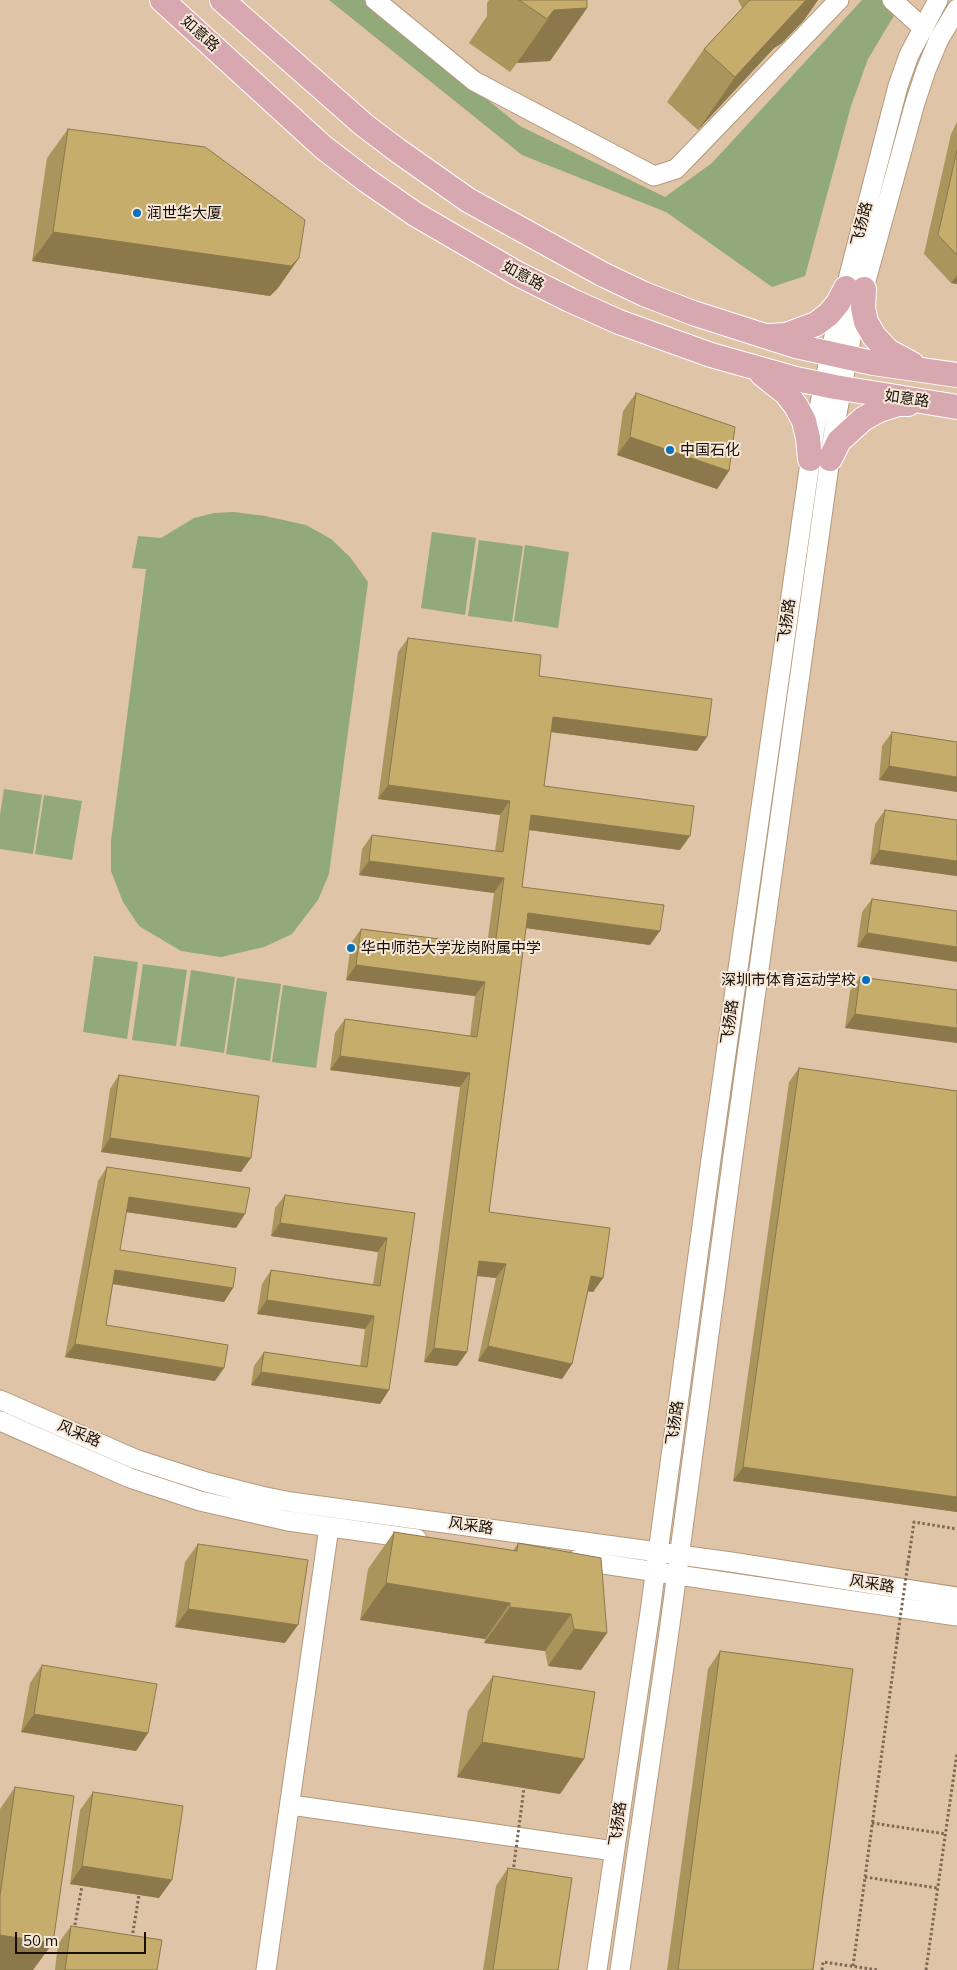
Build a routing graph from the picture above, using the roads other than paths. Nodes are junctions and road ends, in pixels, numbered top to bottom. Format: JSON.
{"nodes":[{"id":1,"x":162,"y":0,"type":"edge"},
{"id":2,"x":222,"y":0,"type":"edge"},
{"id":3,"x":376,"y":0,"type":"edge"},
{"id":4,"x":839,"y":0,"type":"edge"},
{"id":5,"x":892,"y":0,"type":"edge"},
{"id":6,"x":938,"y":0,"type":"edge"},
{"id":7,"x":957,"y":9,"type":"edge"},
{"id":8,"x":922,"y":27,"type":"junction"},
{"id":9,"x":855,"y":289,"type":"junction"},
{"id":10,"x":764,"y":337,"type":"junction"},
{"id":11,"x":839,"y":356,"type":"junction"},
{"id":12,"x":753,"y":368,"type":"junction"},
{"id":13,"x":930,"y":371,"type":"junction"},
{"id":14,"x":957,"y":375,"type":"edge"},
{"id":15,"x":833,"y":387,"type":"junction"},
{"id":16,"x":927,"y":402,"type":"junction"},
{"id":17,"x":957,"y":407,"type":"edge"},
{"id":18,"x":820,"y":459,"type":"junction"},
{"id":19,"x":0,"y":1400,"type":"edge"},
{"id":20,"x":0,"y":1421,"type":"edge"},
{"id":21,"x":329,"y":1527,"type":"junction"},
{"id":22,"x":435,"y":1541,"type":"edge"},
{"id":23,"x":658,"y":1552,"type":"junction"},
{"id":24,"x":680,"y":1555,"type":"junction"},
{"id":25,"x":561,"y":1558,"type":"edge"},
{"id":26,"x":655,"y":1571,"type":"junction"},
{"id":27,"x":677,"y":1574,"type":"junction"},
{"id":28,"x":957,"y":1597,"type":"edge"},
{"id":29,"x":957,"y":1616,"type":"edge"},
{"id":30,"x":291,"y":1805,"type":"junction"},
{"id":31,"x":614,"y":1851,"type":"junction"},
{"id":32,"x":266,"y":1970,"type":"edge"},
{"id":33,"x":597,"y":1970,"type":"edge"},
{"id":34,"x":620,"y":1970,"type":"edge"}],
"edges":[{"from":1,"to":12,"type":"main road","name":"如意路"},
{"from":2,"to":10,"type":"main road","name":"如意路"},
{"from":3,"to":4,"type":"street"},
{"from":5,"to":8,"type":"street"},
{"from":6,"to":8,"type":"street","name":"飞扬路"},
{"from":7,"to":9,"type":"street","name":"飞扬路"},
{"from":8,"to":9,"type":"street","name":"飞扬路"},
{"from":9,"to":10,"type":"main road"},
{"from":9,"to":11,"type":"street","name":"飞扬路"},
{"from":9,"to":13,"type":"main road"},
{"from":10,"to":11,"type":"main road","name":"如意路"},
{"from":11,"to":13,"type":"main road","name":"如意路"},
{"from":11,"to":15,"type":"street","name":"飞扬路"},
{"from":12,"to":15,"type":"main road","name":"如意路"},
{"from":12,"to":18,"type":"main road"},
{"from":13,"to":14,"type":"main road","name":"如意路"},
{"from":15,"to":16,"type":"main road","name":"如意路"},
{"from":15,"to":18,"type":"street","name":"飞扬路"},
{"from":16,"to":17,"type":"main road","name":"如意路"},
{"from":16,"to":18,"type":"main road"},
{"from":18,"to":23,"type":"street","name":"飞扬路"},
{"from":18,"to":24,"type":"street","name":"飞扬路"},
{"from":19,"to":23,"type":"street","name":"风采路"},
{"from":20,"to":21,"type":"street","name":"风采路"},
{"from":21,"to":22,"type":"street","name":"风采路"},
{"from":21,"to":30,"type":"street"},
{"from":23,"to":24,"type":"street","name":"风采路"},
{"from":23,"to":26,"type":"street","name":"飞扬路"},
{"from":24,"to":27,"type":"street","name":"飞扬路"},
{"from":24,"to":28,"type":"street","name":"风采路"},
{"from":25,"to":26,"type":"street","name":"风采路"},
{"from":26,"to":27,"type":"street","name":"风采路"},
{"from":26,"to":31,"type":"street","name":"飞扬路"},
{"from":27,"to":29,"type":"street","name":"风采路"},
{"from":27,"to":34,"type":"street","name":"飞扬路"},
{"from":30,"to":31,"type":"street"},
{"from":30,"to":32,"type":"street"},
{"from":31,"to":33,"type":"street","name":"飞扬路"}]}
